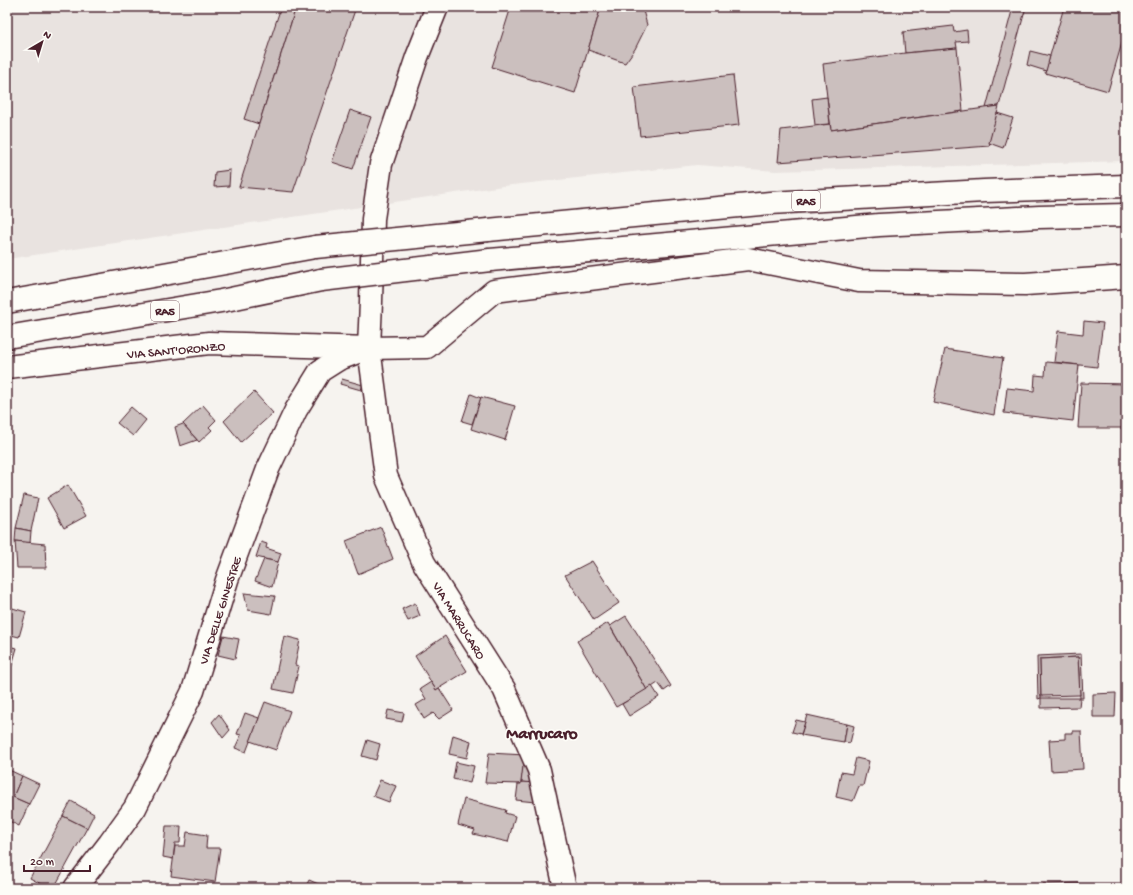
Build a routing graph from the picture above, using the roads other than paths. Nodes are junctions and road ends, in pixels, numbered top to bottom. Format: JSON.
{"nodes":[{"id":1,"x":437,"y":7,"type":"edge"},
{"id":2,"x":1126,"y":186,"type":"edge"},
{"id":3,"x":1126,"y":215,"type":"edge"},
{"id":4,"x":1126,"y":277,"type":"edge"},
{"id":5,"x":7,"y":302,"type":"edge"},
{"id":6,"x":7,"y":336,"type":"edge"},
{"id":7,"x":369,"y":348,"type":"junction"},
{"id":8,"x":7,"y":367,"type":"edge"},
{"id":9,"x":75,"y":888,"type":"edge"},
{"id":10,"x":565,"y":888,"type":"edge"}],
"edges":[{"from":1,"to":7,"type":"main road","name":"VIA MARRUCARO"},
{"from":2,"to":5,"type":"main road","number":"RA5","bridge":true},
{"from":3,"to":6,"type":"main road","number":"RA5","bridge":true},
{"from":4,"to":7,"type":"main road","name":"VIA SANT'ORONZO"},
{"from":7,"to":8,"type":"main road","name":"VIA SANT'ORONZO"},
{"from":7,"to":9,"type":"main road","name":"VIA DELLE GINESTRE"},
{"from":7,"to":10,"type":"main road","name":"VIA MARRUCARO"}]}
